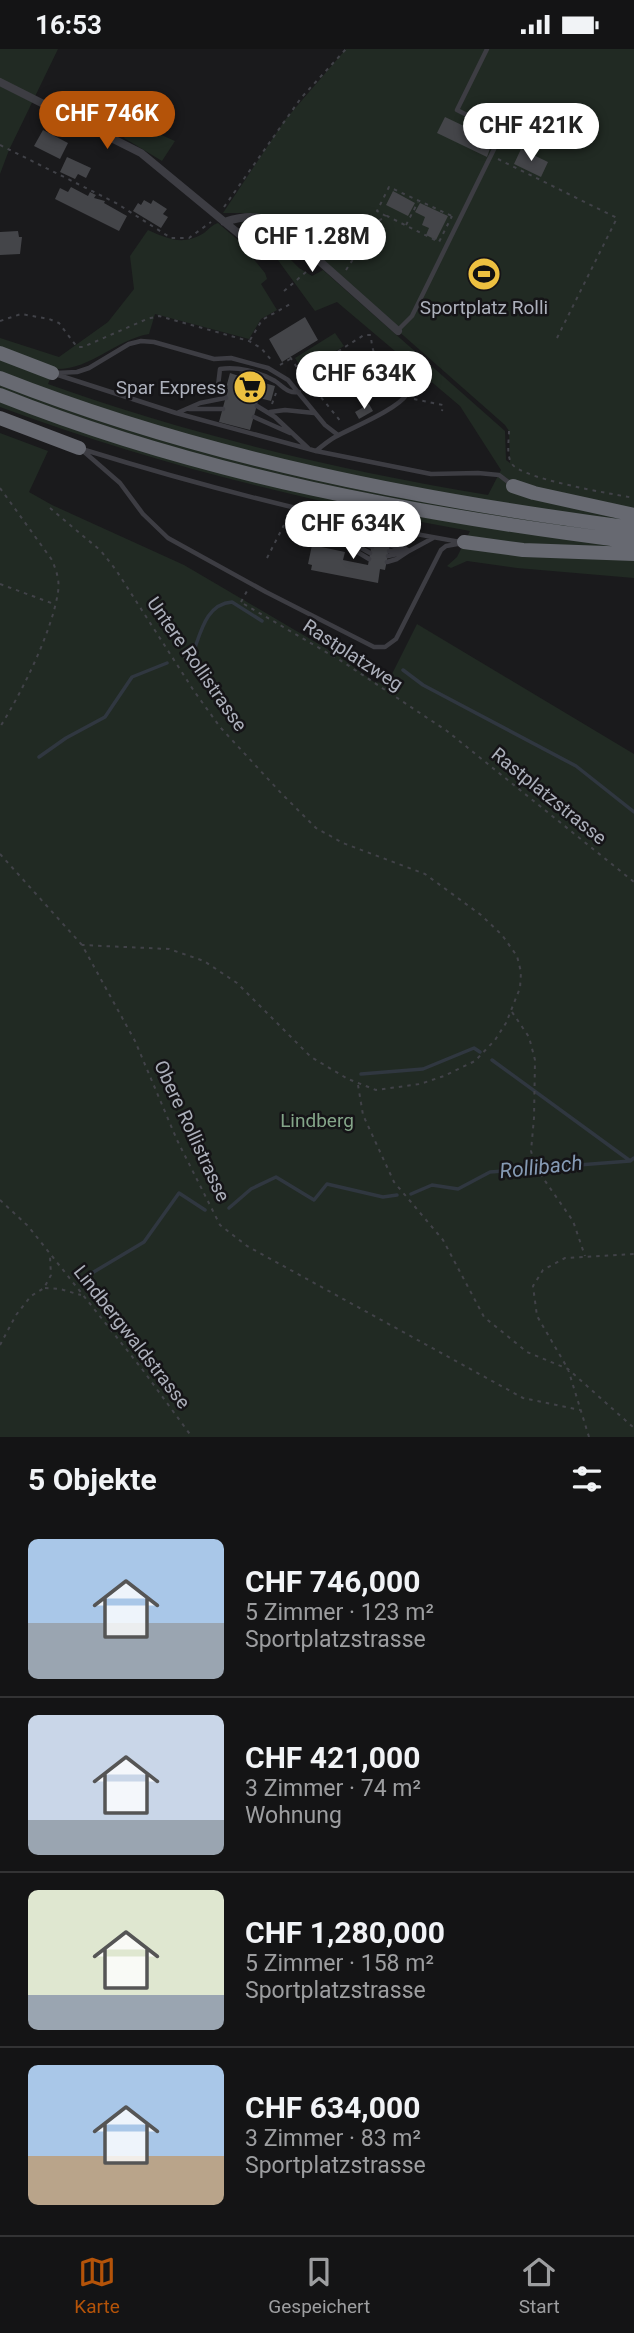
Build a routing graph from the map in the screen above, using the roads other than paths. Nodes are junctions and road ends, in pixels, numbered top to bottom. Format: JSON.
{"nodes":[{"id":1,"x":487,"y":49,"type":"edge"},
{"id":2,"x":0,"y":82,"type":"edge"},
{"id":3,"x":220,"y":219,"type":"junction"},
{"id":4,"x":244,"y":238,"type":"dead end"},
{"id":5,"x":398,"y":331,"type":"joint"},
{"id":6,"x":0,"y":353,"type":"edge"},
{"id":7,"x":52,"y":373,"type":"junction"},
{"id":8,"x":0,"y":378,"type":"edge"},
{"id":9,"x":408,"y":378,"type":"dead end"},
{"id":10,"x":299,"y":392,"type":"junction"},
{"id":11,"x":0,"y":395,"type":"edge"},
{"id":12,"x":257,"y":406,"type":"dead end"},
{"id":13,"x":187,"y":409,"type":"junction"},
{"id":14,"x":223,"y":409,"type":"dead end"},
{"id":15,"x":269,"y":412,"type":"junction"},
{"id":16,"x":314,"y":413,"type":"junction"},
{"id":17,"x":176,"y":414,"type":"junction"},
{"id":18,"x":254,"y":417,"type":"dead end"},
{"id":19,"x":0,"y":418,"type":"edge"},
{"id":20,"x":293,"y":434,"type":"junction"},
{"id":21,"x":338,"y":435,"type":"junction"},
{"id":22,"x":79,"y":448,"type":"junction"},
{"id":23,"x":308,"y":449,"type":"junction"},
{"id":24,"x":316,"y":451,"type":"junction"},
{"id":25,"x":513,"y":486,"type":"joint"},
{"id":26,"x":314,"y":513,"type":"junction"},
{"id":27,"x":634,"y":515,"type":"edge"},
{"id":28,"x":373,"y":525,"type":"junction"},
{"id":29,"x":634,"y":528,"type":"edge"},
{"id":30,"x":337,"y":535,"type":"junction"},
{"id":31,"x":434,"y":537,"type":"junction"},
{"id":32,"x":464,"y":543,"type":"junction"},
{"id":33,"x":634,"y":543,"type":"edge"},
{"id":34,"x":389,"y":551,"type":"junction"},
{"id":35,"x":409,"y":551,"type":"junction"},
{"id":36,"x":634,"y":554,"type":"edge"}],
"edges":[{"from":1,"to":5,"type":"lane"},
{"from":2,"to":3,"type":"street"},
{"from":3,"to":4,"type":"street"},
{"from":3,"to":5,"type":"street"},
{"from":6,"to":7,"type":"highway"},
{"from":7,"to":10,"type":"lane"},
{"from":7,"to":17,"type":"lane"},
{"from":8,"to":29,"type":"highway"},
{"from":9,"to":21,"type":"lane"},
{"from":10,"to":13,"type":"lane"},
{"from":10,"to":16,"type":"lane"},
{"from":11,"to":33,"type":"highway"},
{"from":12,"to":15,"type":"lane"},
{"from":13,"to":14,"type":"lane"},
{"from":13,"to":17,"type":"lane"},
{"from":15,"to":16,"type":"lane"},
{"from":15,"to":20,"type":"lane"},
{"from":16,"to":21,"type":"lane"},
{"from":17,"to":23,"type":"lane"},
{"from":18,"to":20,"type":"lane"},
{"from":19,"to":22,"type":"highway"},
{"from":20,"to":23,"type":"lane"},
{"from":21,"to":24,"type":"lane"},
{"from":22,"to":26,"type":"lane"},
{"from":22,"to":32,"type":"lane"},
{"from":23,"to":24,"type":"lane"},
{"from":24,"to":25,"type":"lane"},
{"from":25,"to":27,"type":"highway"},
{"from":26,"to":28,"type":"lane"},
{"from":26,"to":30,"type":"lane"},
{"from":28,"to":30,"type":"lane"},
{"from":28,"to":31,"type":"lane"},
{"from":30,"to":30,"type":"lane"},
{"from":31,"to":32,"type":"lane"},
{"from":31,"to":35,"type":"lane"},
{"from":32,"to":36,"type":"highway"},
{"from":34,"to":35,"type":"lane"},
{"from":34,"to":35,"type":"lane"},
{"from":34,"to":35,"type":"lane"}]}
